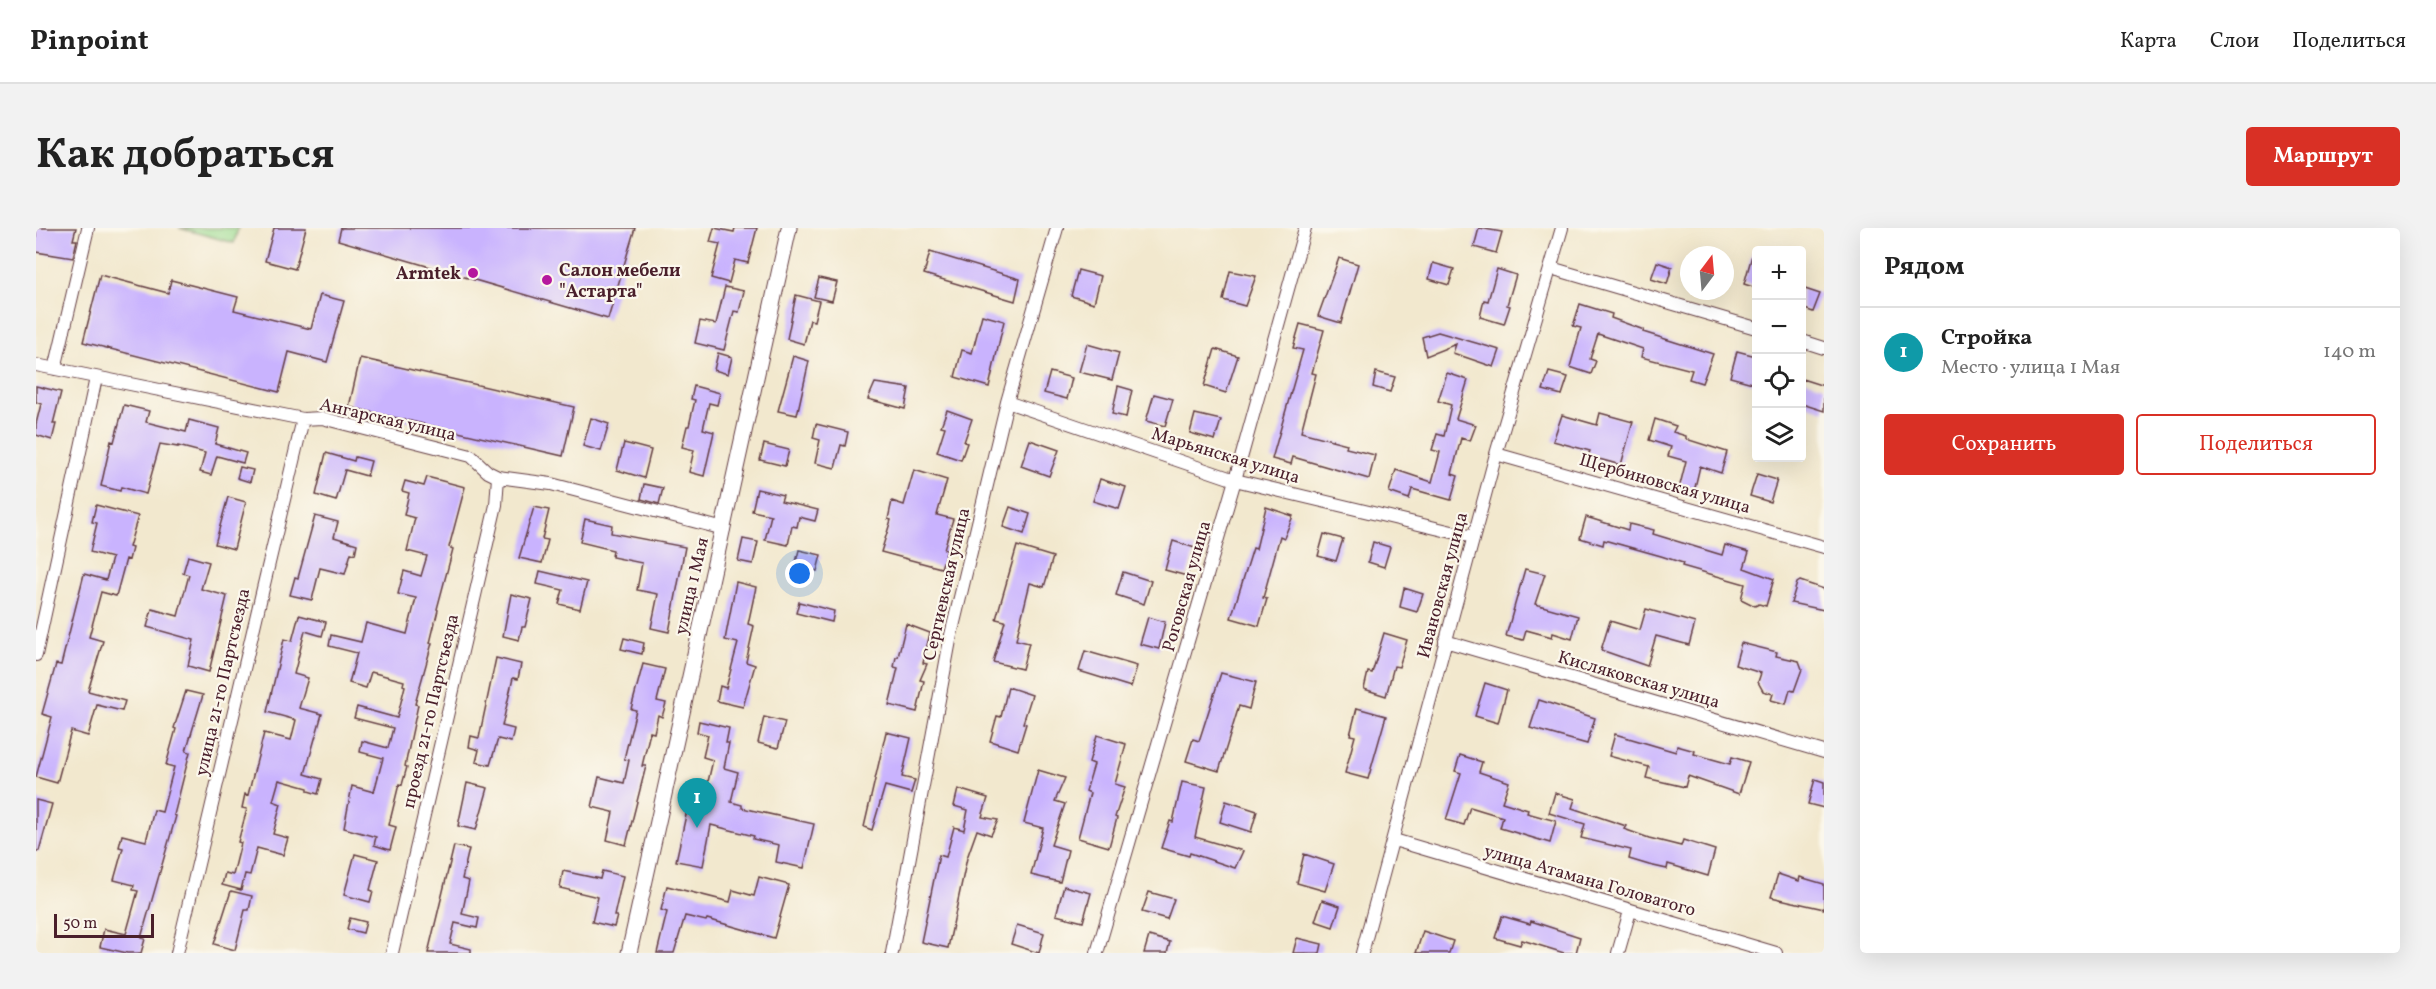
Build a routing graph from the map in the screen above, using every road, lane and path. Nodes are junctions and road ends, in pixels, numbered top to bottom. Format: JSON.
{"nodes":[{"id":1,"x":88,"y":228,"type":"edge"},
{"id":2,"x":789,"y":228,"type":"edge"},
{"id":3,"x":1058,"y":228,"type":"edge"},
{"id":4,"x":1305,"y":228,"type":"edge"},
{"id":5,"x":1562,"y":228,"type":"edge"},
{"id":6,"x":1551,"y":268,"type":"junction"},
{"id":7,"x":1752,"y":327,"type":"edge"},
{"id":8,"x":1806,"y":342,"type":"edge"},
{"id":9,"x":1824,"y":348,"type":"edge"},
{"id":10,"x":36,"y":364,"type":"edge"},
{"id":11,"x":55,"y":369,"type":"junction"},
{"id":12,"x":96,"y":378,"type":"junction"},
{"id":13,"x":1007,"y":402,"type":"junction"},
{"id":14,"x":303,"y":419,"type":"junction"},
{"id":15,"x":1496,"y":454,"type":"junction"},
{"id":16,"x":498,"y":477,"type":"junction"},
{"id":17,"x":1235,"y":480,"type":"junction"},
{"id":18,"x":724,"y":529,"type":"junction"},
{"id":19,"x":1473,"y":537,"type":"junction"},
{"id":20,"x":1824,"y":547,"type":"edge"},
{"id":21,"x":1445,"y":641,"type":"junction"},
{"id":22,"x":36,"y":656,"type":"edge"},
{"id":23,"x":1824,"y":752,"type":"edge"},
{"id":24,"x":1394,"y":840,"type":"junction"},
{"id":25,"x":1630,"y":911,"type":"junction"},
{"id":26,"x":177,"y":953,"type":"edge"},
{"id":27,"x":392,"y":953,"type":"edge"},
{"id":28,"x":629,"y":953,"type":"edge"},
{"id":29,"x":892,"y":953,"type":"edge"},
{"id":30,"x":1097,"y":953,"type":"edge"},
{"id":31,"x":1362,"y":953,"type":"edge"},
{"id":32,"x":1618,"y":953,"type":"edge"},
{"id":33,"x":1776,"y":953,"type":"edge"}],
"edges":[{"from":1,"to":11,"type":"street"},
{"from":2,"to":18,"type":"street","name":"улица 1 Мая"},
{"from":3,"to":13,"type":"street","name":"Сергиевская улица"},
{"from":4,"to":17,"type":"street","name":"Роговская улица"},
{"from":5,"to":6,"type":"street","name":"Ивановская улица"},
{"from":6,"to":7,"type":"street"},
{"from":6,"to":15,"type":"street","name":"Ивановская улица"},
{"from":8,"to":9,"type":"street"},
{"from":10,"to":11,"type":"street","name":"Ангарская улица"},
{"from":11,"to":12,"type":"street","name":"Ангарская улица"},
{"from":12,"to":14,"type":"street","name":"Ангарская улица"},
{"from":12,"to":22,"type":"street"},
{"from":13,"to":17,"type":"street","name":"Марьянская улица"},
{"from":13,"to":29,"type":"street","name":"Сергиевская улица"},
{"from":14,"to":16,"type":"street","name":"Ангарская улица"},
{"from":14,"to":26,"type":"street","name":"улица 21-го Партсъезда"},
{"from":15,"to":19,"type":"street","name":"Ивановская улица"},
{"from":15,"to":20,"type":"street","name":"Щербиновская улица"},
{"from":16,"to":18,"type":"street","name":"Ангарская улица"},
{"from":16,"to":27,"type":"street","name":"проезд 21-го Партсъезда"},
{"from":17,"to":19,"type":"street","name":"Марьянская улица"},
{"from":17,"to":30,"type":"street","name":"Роговская улица"},
{"from":18,"to":28,"type":"street","name":"улица 1 Мая"},
{"from":19,"to":21,"type":"street","name":"Ивановская улица"},
{"from":21,"to":23,"type":"street","name":"Кисляковская улица"},
{"from":21,"to":24,"type":"street","name":"Ивановская улица"},
{"from":24,"to":25,"type":"street","name":"улица Атамана Головатого"},
{"from":24,"to":31,"type":"street","name":"Ивановская улица"},
{"from":25,"to":32,"type":"street"},
{"from":25,"to":33,"type":"street","name":"улица Атамана Головатого"}]}
